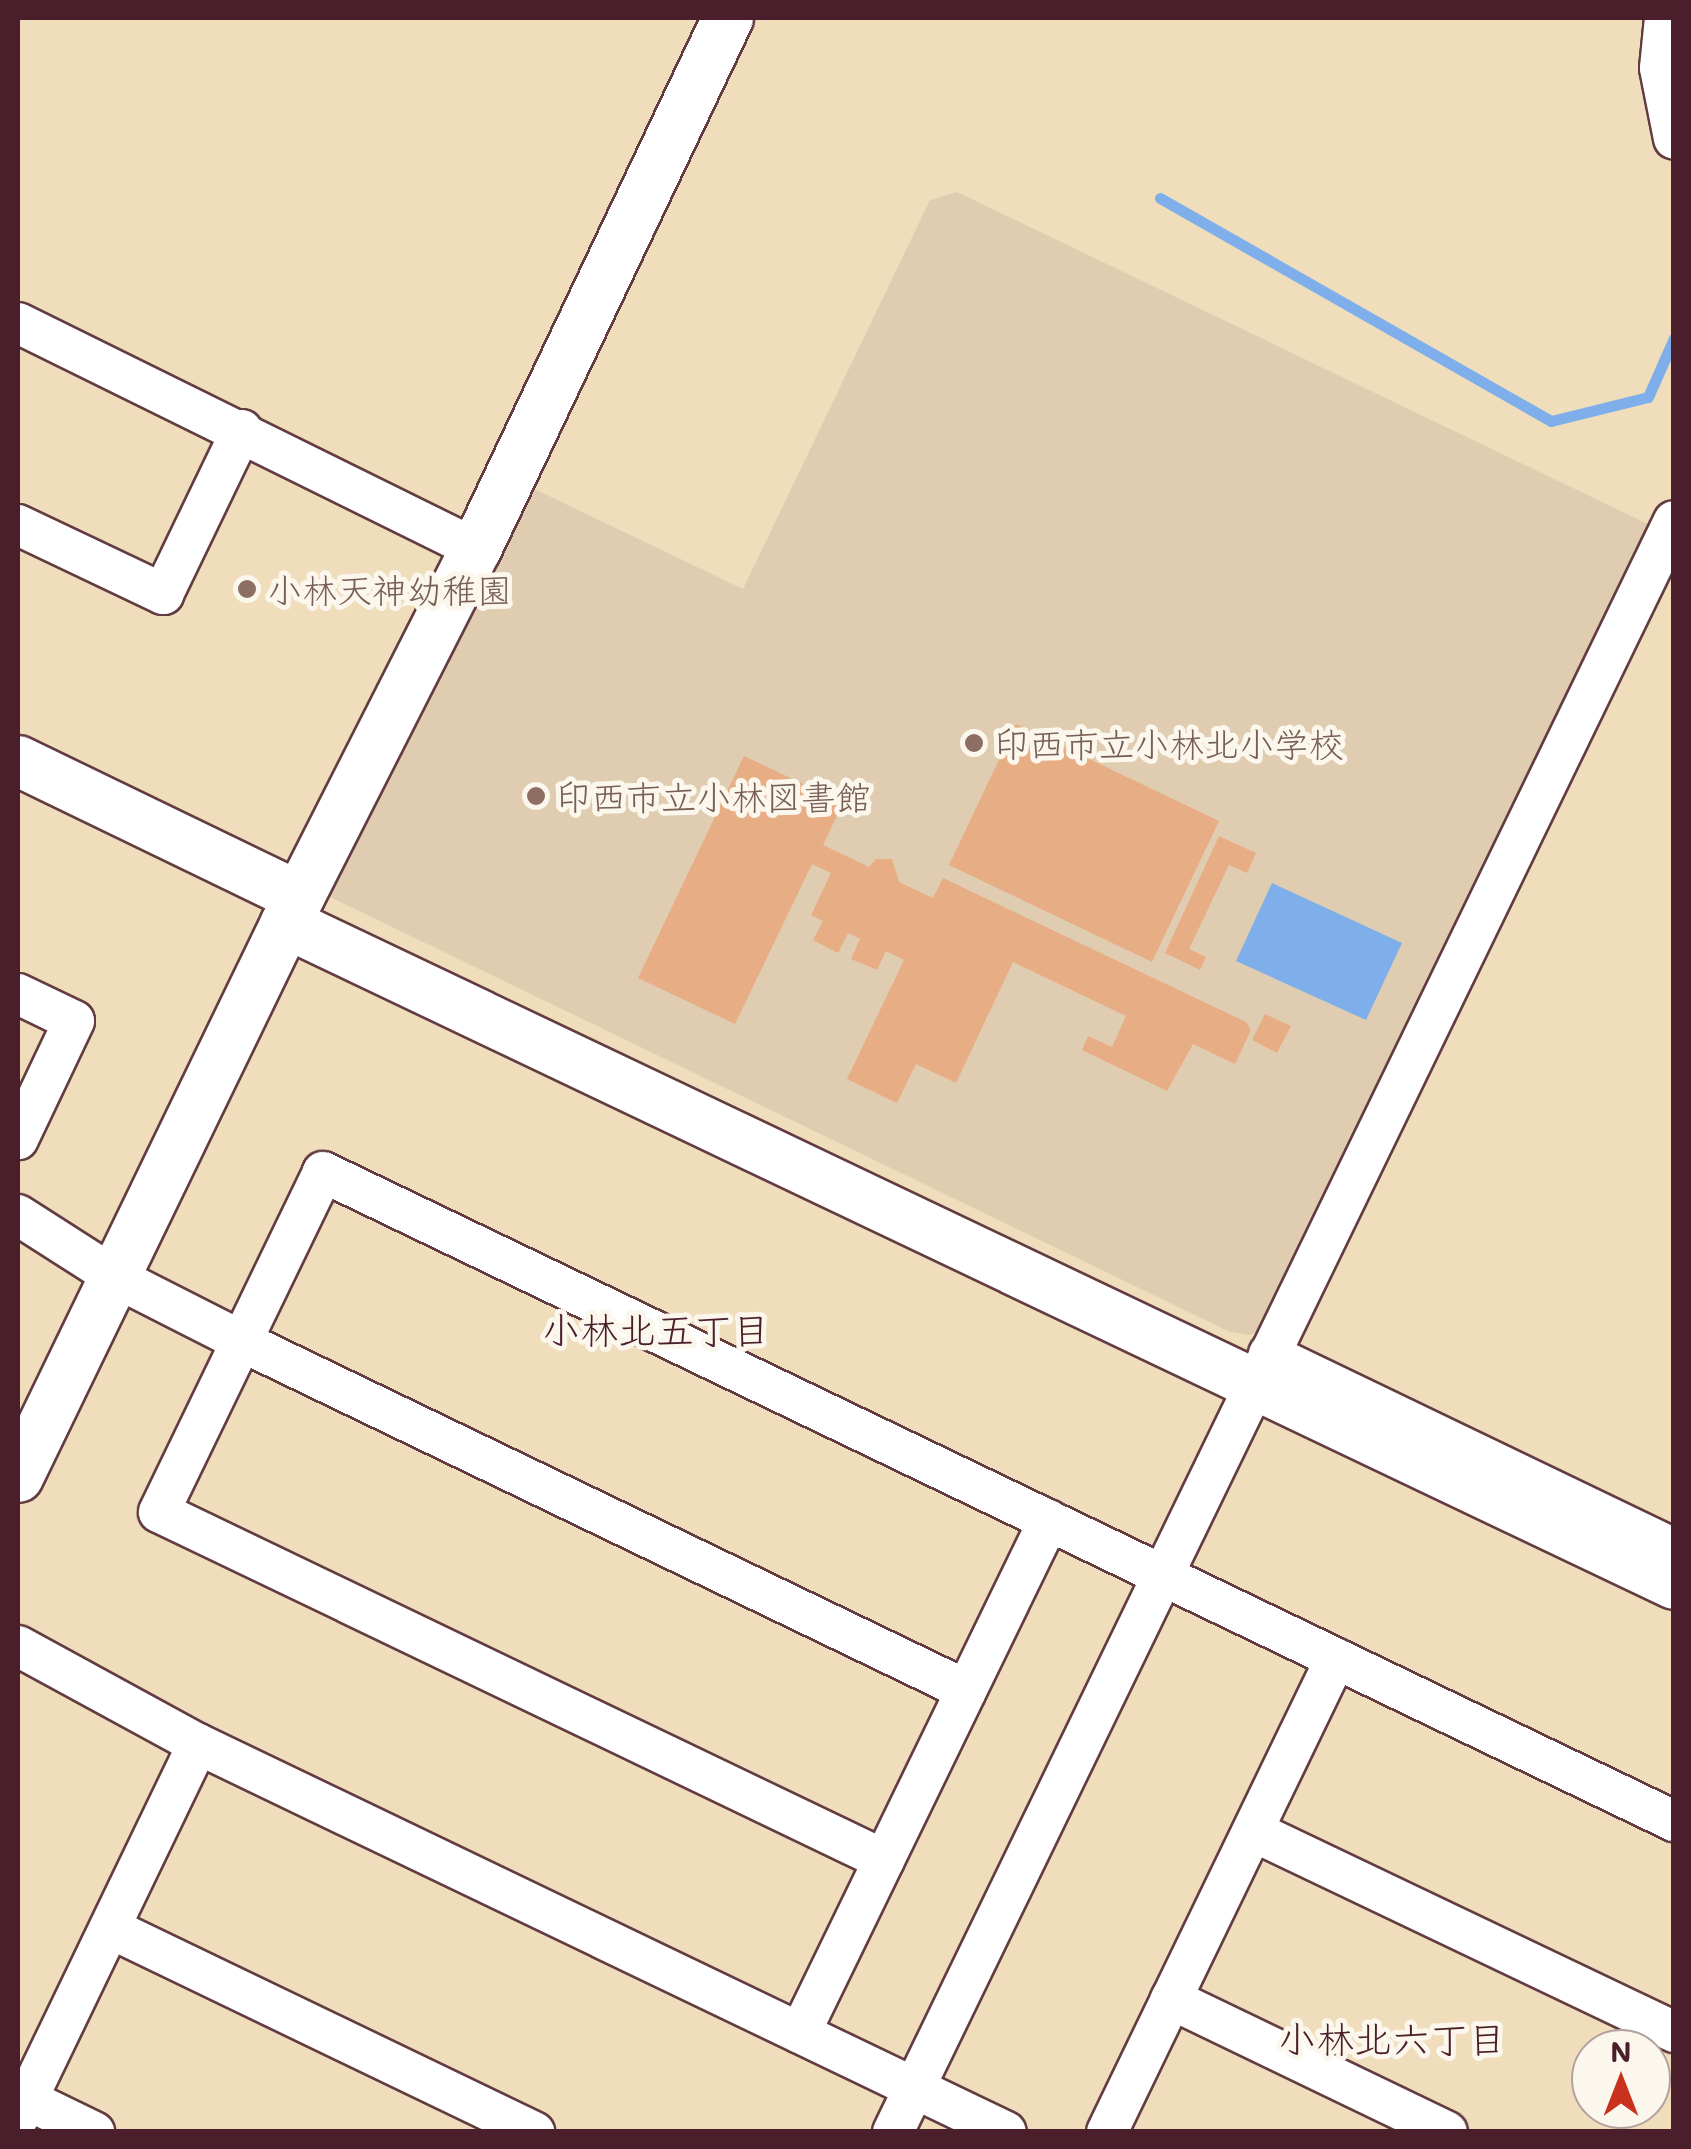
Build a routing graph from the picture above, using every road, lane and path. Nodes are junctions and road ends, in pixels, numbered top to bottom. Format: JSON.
{"nodes":[{"id":1,"x":728,"y":18,"type":"edge"},
{"id":2,"x":1665,"y":18,"type":"edge"},
{"id":3,"x":1674,"y":138,"type":"edge"},
{"id":4,"x":18,"y":323,"type":"edge"},
{"id":5,"x":242,"y":430,"type":"junction"},
{"id":6,"x":1674,"y":521,"type":"edge"},
{"id":7,"x":18,"y":525,"type":"edge"},
{"id":8,"x":476,"y":549,"type":"junction"},
{"id":9,"x":18,"y":761,"type":"edge"},
{"id":10,"x":292,"y":910,"type":"junction"},
{"id":11,"x":18,"y":994,"type":"edge"},
{"id":12,"x":18,"y":1139,"type":"edge"},
{"id":13,"x":18,"y":1215,"type":"edge"},
{"id":14,"x":115,"y":1277,"type":"junction"},
{"id":15,"x":241,"y":1341,"type":"junction"},
{"id":16,"x":1262,"y":1370,"type":"junction"},
{"id":17,"x":18,"y":1477,"type":"edge"},
{"id":18,"x":1048,"y":1520,"type":"junction"},
{"id":19,"x":1674,"y":1549,"type":"edge"},
{"id":20,"x":1162,"y":1576,"type":"junction"},
{"id":21,"x":1674,"y":1584,"type":"edge"},
{"id":22,"x":18,"y":1646,"type":"edge"},
{"id":23,"x":1336,"y":1658,"type":"junction"},
{"id":24,"x":966,"y":1690,"type":"junction"},
{"id":25,"x":198,"y":1744,"type":"junction"},
{"id":26,"x":1674,"y":1820,"type":"edge"},
{"id":27,"x":1253,"y":1830,"type":"junction"},
{"id":28,"x":884,"y":1860,"type":"junction"},
{"id":29,"x":110,"y":1928,"type":"junction"},
{"id":30,"x":1171,"y":1999,"type":"junction"},
{"id":31,"x":1674,"y":2032,"type":"edge"},
{"id":32,"x":800,"y":2033,"type":"junction"},
{"id":33,"x":914,"y":2088,"type":"junction"},
{"id":34,"x":22,"y":2108,"type":"edge"},
{"id":35,"x":94,"y":2132,"type":"edge"},
{"id":36,"x":534,"y":2132,"type":"edge"},
{"id":37,"x":893,"y":2132,"type":"edge"},
{"id":38,"x":1006,"y":2132,"type":"edge"},
{"id":39,"x":1107,"y":2132,"type":"edge"},
{"id":40,"x":1447,"y":2132,"type":"edge"}],
"edges":[{"from":1,"to":8,"type":"street"},
{"from":2,"to":3,"type":"street"},
{"from":4,"to":5,"type":"street"},
{"from":5,"to":7,"type":"street"},
{"from":5,"to":8,"type":"street"},
{"from":6,"to":16,"type":"street"},
{"from":8,"to":10,"type":"street"},
{"from":9,"to":10,"type":"street"},
{"from":10,"to":14,"type":"street"},
{"from":10,"to":16,"type":"street"},
{"from":11,"to":12,"type":"street"},
{"from":13,"to":14,"type":"street"},
{"from":14,"to":15,"type":"street"},
{"from":14,"to":17,"type":"street"},
{"from":15,"to":18,"type":"street"},
{"from":15,"to":24,"type":"street"},
{"from":15,"to":28,"type":"street"},
{"from":16,"to":19,"type":"street"},
{"from":16,"to":20,"type":"street"},
{"from":16,"to":21,"type":"street"},
{"from":18,"to":20,"type":"street"},
{"from":18,"to":24,"type":"street"},
{"from":20,"to":23,"type":"street"},
{"from":20,"to":33,"type":"street"},
{"from":22,"to":25,"type":"street"},
{"from":23,"to":26,"type":"street"},
{"from":23,"to":27,"type":"street"},
{"from":24,"to":28,"type":"street"},
{"from":25,"to":29,"type":"street"},
{"from":25,"to":32,"type":"street"},
{"from":27,"to":30,"type":"street"},
{"from":27,"to":31,"type":"street"},
{"from":28,"to":32,"type":"street"},
{"from":29,"to":34,"type":"street"},
{"from":29,"to":36,"type":"street"},
{"from":30,"to":39,"type":"street"},
{"from":30,"to":40,"type":"street"},
{"from":32,"to":33,"type":"street"},
{"from":33,"to":37,"type":"street"},
{"from":33,"to":38,"type":"street"},
{"from":34,"to":35,"type":"street"}]}
